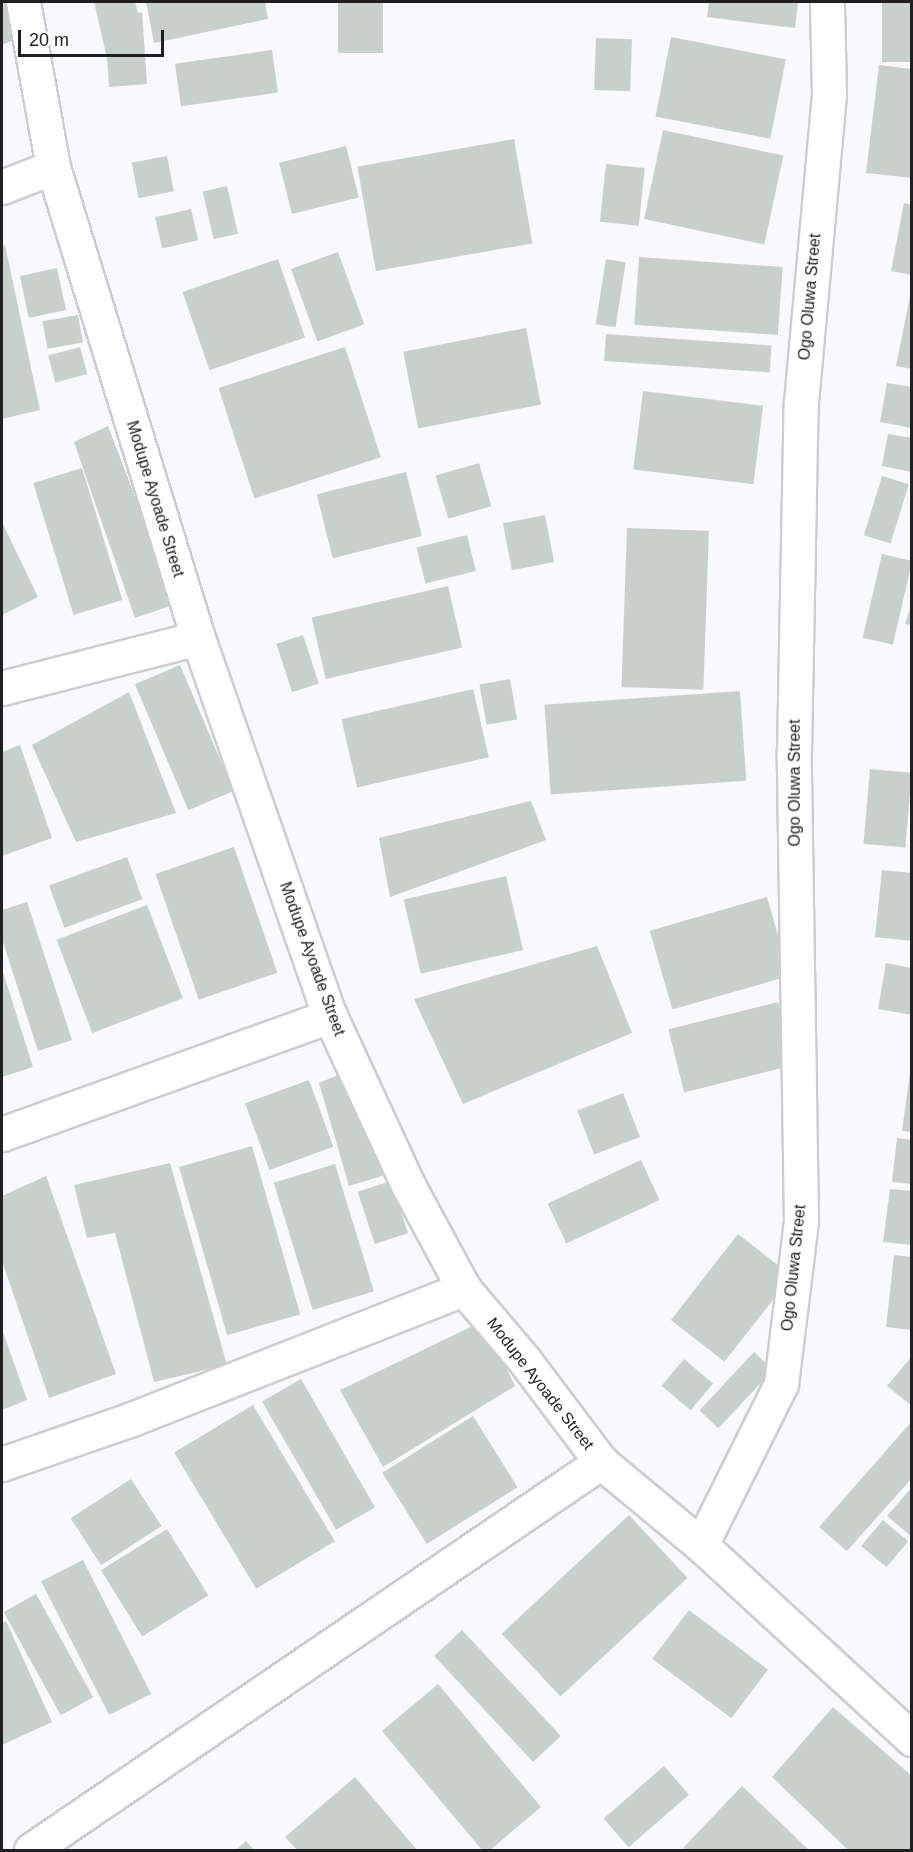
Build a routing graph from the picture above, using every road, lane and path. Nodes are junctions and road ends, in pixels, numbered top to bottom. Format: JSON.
{"nodes":[{"id":1,"x":23,"y":2,"type":"edge"},
{"id":2,"x":827,"y":2,"type":"edge"},
{"id":3,"x":53,"y":167,"type":"junction"},
{"id":4,"x":2,"y":187,"type":"edge"},
{"id":5,"x":198,"y":638,"type":"junction"},
{"id":6,"x":2,"y":688,"type":"edge"},
{"id":7,"x":330,"y":1016,"type":"junction"},
{"id":8,"x":2,"y":1134,"type":"edge"},
{"id":9,"x":464,"y":1289,"type":"junction"},
{"id":10,"x":601,"y":1462,"type":"junction"},
{"id":11,"x":2,"y":1464,"type":"edge"},
{"id":12,"x":701,"y":1545,"type":"junction"},
{"id":13,"x":912,"y":1739,"type":"edge"},
{"id":14,"x":32,"y":1851,"type":"edge"}],
"edges":[{"from":1,"to":3,"type":"street","name":"Modupe Ayoade Street"},
{"from":2,"to":12,"type":"street","name":"Ogo Oluwa Street"},
{"from":3,"to":4,"type":"street"},
{"from":3,"to":5,"type":"street","name":"Modupe Ayoade Street"},
{"from":5,"to":6,"type":"street"},
{"from":5,"to":7,"type":"street","name":"Modupe Ayoade Street"},
{"from":7,"to":8,"type":"street"},
{"from":7,"to":9,"type":"street","name":"Modupe Ayoade Street"},
{"from":9,"to":10,"type":"street","name":"Modupe Ayoade Street"},
{"from":9,"to":11,"type":"street"},
{"from":10,"to":12,"type":"street","name":"Modupe Ayoade Street"},
{"from":10,"to":14,"type":"street"},
{"from":12,"to":13,"type":"street","name":"Modupe Ayoade Street"}]}
